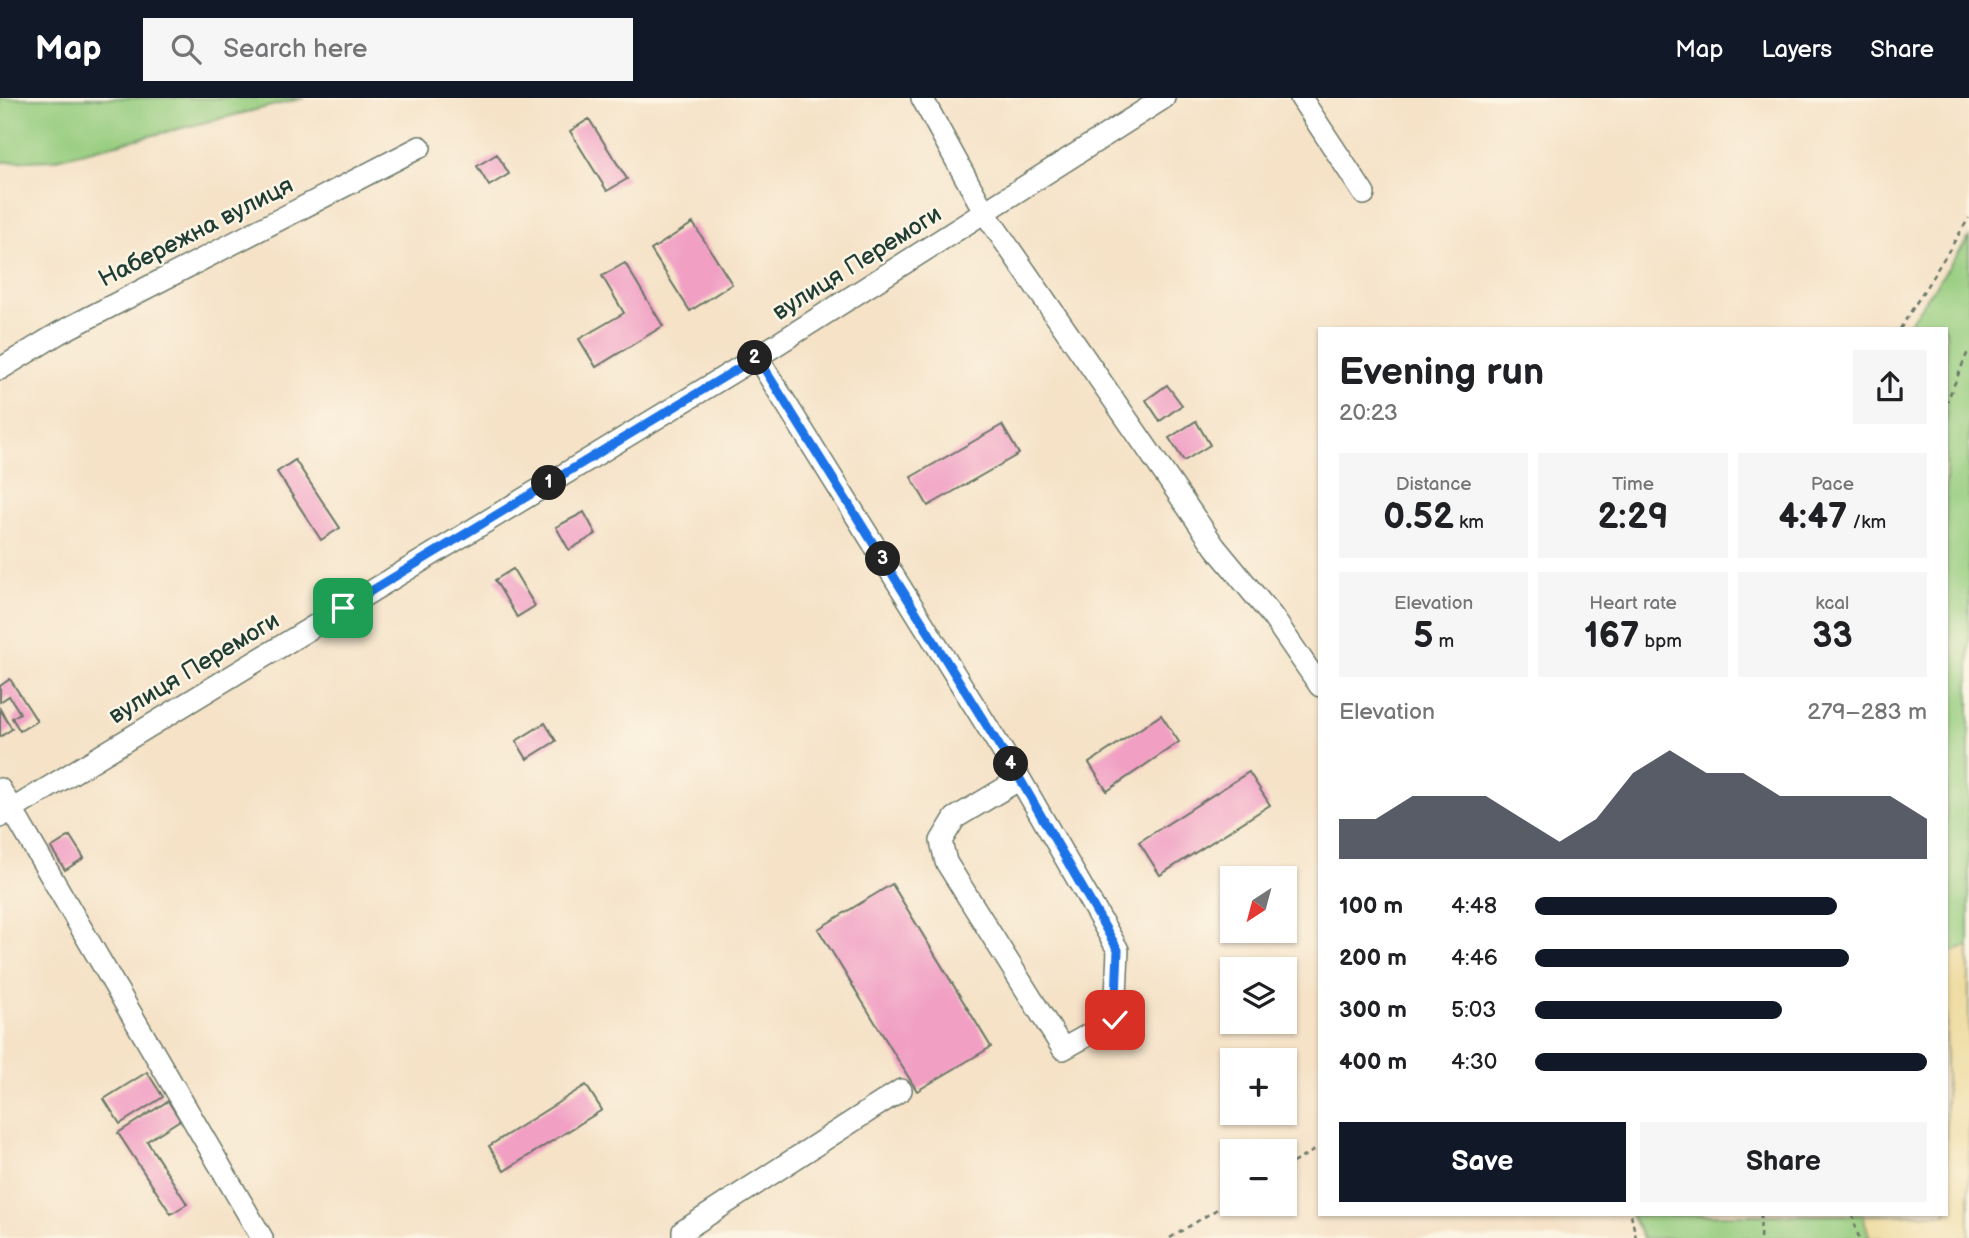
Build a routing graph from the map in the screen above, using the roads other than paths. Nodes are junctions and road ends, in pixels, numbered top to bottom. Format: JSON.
{"nodes":[{"id":1,"x":922,"y":98,"type":"edge"},
{"id":2,"x":1164,"y":98,"type":"edge"},
{"id":3,"x":1301,"y":98,"type":"edge"},
{"id":4,"x":420,"y":147,"type":"dead end"},
{"id":5,"x":1364,"y":194,"type":"dead end"},
{"id":6,"x":985,"y":213,"type":"junction"},
{"id":7,"x":757,"y":357,"type":"junction"},
{"id":8,"x":0,"y":369,"type":"edge"},
{"id":9,"x":1318,"y":683,"type":"edge"},
{"id":10,"x":1020,"y":779,"type":"junction"},
{"id":11,"x":0,"y":789,"type":"edge"},
{"id":12,"x":6,"y":813,"type":"edge"},
{"id":13,"x":901,"y":1090,"type":"dead end"},
{"id":14,"x":262,"y":1238,"type":"edge"},
{"id":15,"x":683,"y":1238,"type":"edge"}],
"edges":[{"from":1,"to":6,"type":"street"},
{"from":2,"to":6,"type":"street","name":"вулиця Перемоги"},
{"from":3,"to":5,"type":"street"},
{"from":4,"to":8,"type":"street","name":"Набережна вулиця"},
{"from":6,"to":7,"type":"street","name":"вулиця Перемоги"},
{"from":6,"to":9,"type":"street"},
{"from":7,"to":10,"type":"street"},
{"from":7,"to":12,"type":"street","name":"вулиця Перемоги"},
{"from":10,"to":10,"type":"street"},
{"from":11,"to":12,"type":"street"},
{"from":12,"to":14,"type":"street"},
{"from":13,"to":15,"type":"street"}]}
